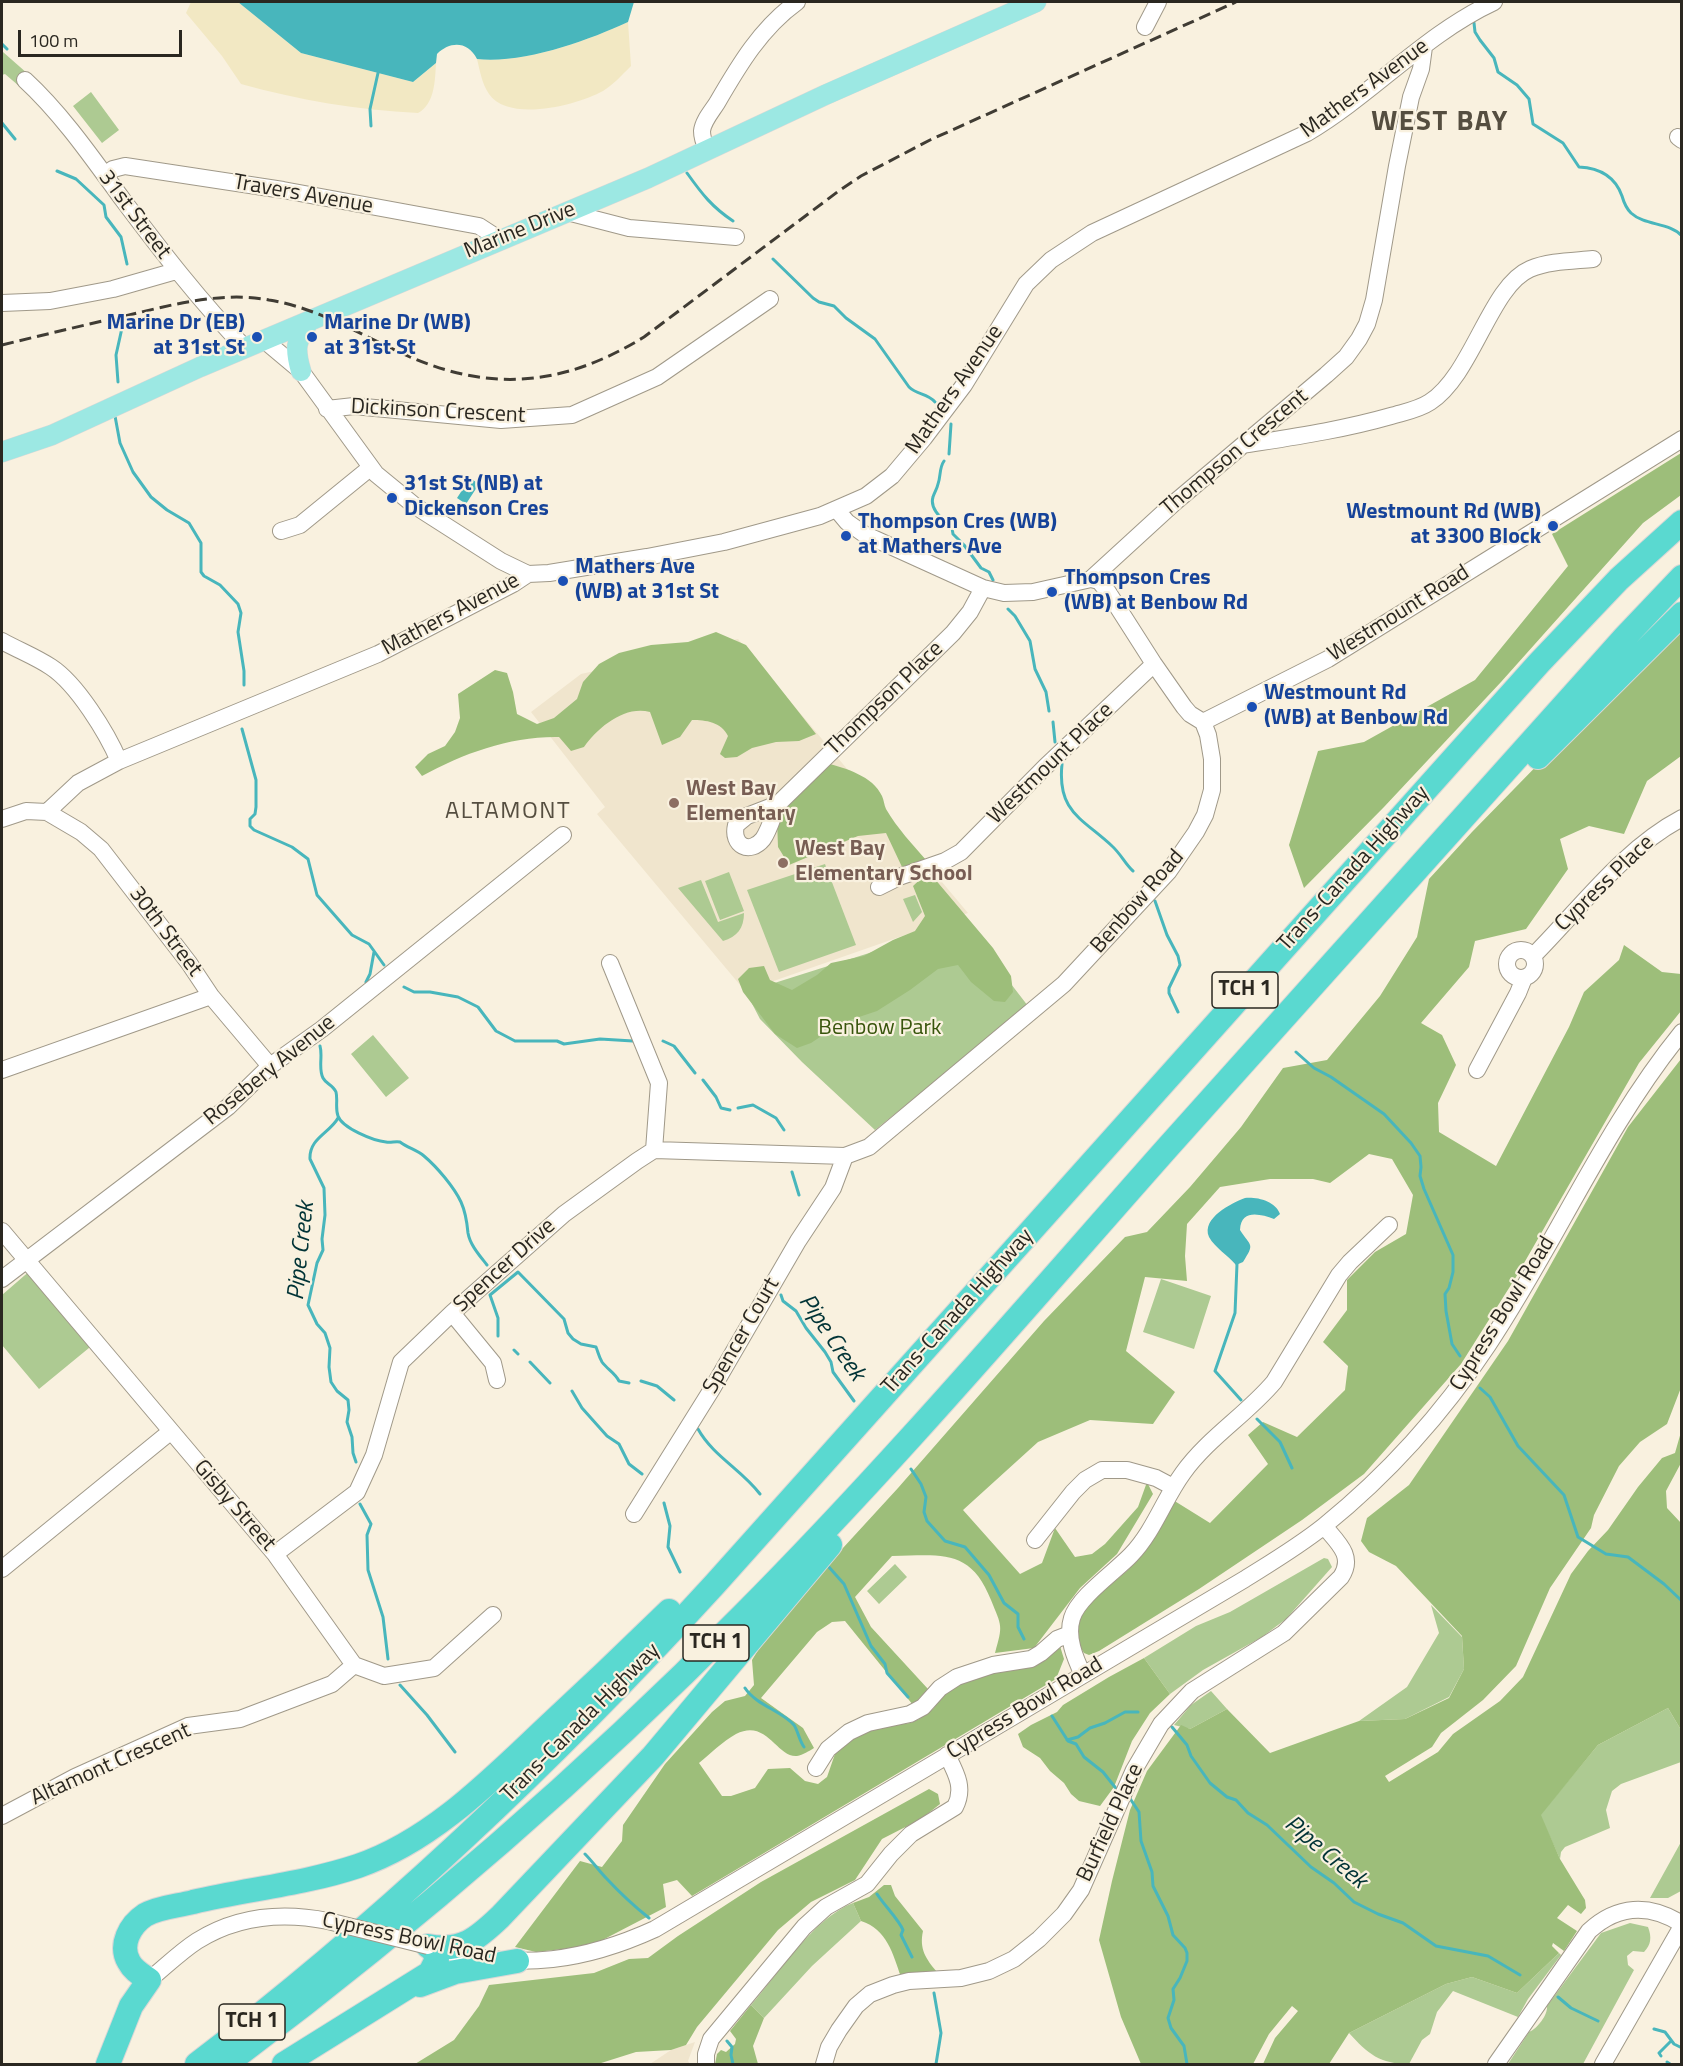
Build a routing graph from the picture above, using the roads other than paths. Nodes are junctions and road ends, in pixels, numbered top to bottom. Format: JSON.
{"nodes":[{"id":1,"x":797,"y":2,"type":"edge"},
{"id":2,"x":1036,"y":2,"type":"edge"},
{"id":3,"x":1158,"y":2,"type":"edge"},
{"id":4,"x":1494,"y":2,"type":"edge"},
{"id":5,"x":1144,"y":27,"type":"dead end"},
{"id":6,"x":1424,"y":47,"type":"junction"},
{"id":7,"x":25,"y":80,"type":"dead end"},
{"id":8,"x":707,"y":149,"type":"junction"},
{"id":9,"x":105,"y":176,"type":"junction"},
{"id":10,"x":567,"y":212,"type":"junction"},
{"id":11,"x":736,"y":237,"type":"dead end"},
{"id":12,"x":499,"y":239,"type":"junction"},
{"id":13,"x":1593,"y":259,"type":"dead end"},
{"id":14,"x":176,"y":271,"type":"junction"},
{"id":15,"x":770,"y":299,"type":"dead end"},
{"id":16,"x":2,"y":303,"type":"edge"},
{"id":17,"x":309,"y":321,"type":"junction"},
{"id":18,"x":264,"y":340,"type":"junction"},
{"id":19,"x":245,"y":348,"type":"junction"},
{"id":20,"x":301,"y":371,"type":"junction"},
{"id":21,"x":327,"y":409,"type":"junction"},
{"id":22,"x":1682,"y":439,"type":"edge"},
{"id":23,"x":1243,"y":445,"type":"junction"},
{"id":24,"x":2,"y":453,"type":"edge"},
{"id":25,"x":370,"y":468,"type":"junction"},
{"id":26,"x":837,"y":510,"type":"junction"},
{"id":27,"x":1682,"y":522,"type":"edge"},
{"id":28,"x":281,"y":531,"type":"dead end"},
{"id":29,"x":528,"y":574,"type":"junction"},
{"id":30,"x":1682,"y":577,"type":"edge"},
{"id":31,"x":1090,"y":579,"type":"junction"},
{"id":32,"x":983,"y":588,"type":"junction"},
{"id":33,"x":1682,"y":614,"type":"edge"},
{"id":34,"x":2,"y":641,"type":"edge"},
{"id":35,"x":1154,"y":664,"type":"junction"},
{"id":36,"x":1203,"y":722,"type":"junction"},
{"id":37,"x":119,"y":761,"type":"junction"},
{"id":38,"x":778,"y":804,"type":"dead end"},
{"id":39,"x":47,"y":812,"type":"junction"},
{"id":40,"x":1682,"y":818,"type":"edge"},
{"id":41,"x":2,"y":819,"type":"edge"},
{"id":42,"x":563,"y":835,"type":"dead end"},
{"id":43,"x":1404,"y":885,"type":"junction"},
{"id":44,"x":879,"y":887,"type":"dead end"},
{"id":45,"x":1533,"y":956,"type":"junction"},
{"id":46,"x":610,"y":963,"type":"dead end"},
{"id":47,"x":1524,"y":978,"type":"junction"},
{"id":48,"x":212,"y":996,"type":"junction"},
{"id":49,"x":1682,"y":1032,"type":"edge"},
{"id":50,"x":270,"y":1066,"type":"junction"},
{"id":51,"x":2,"y":1070,"type":"edge"},
{"id":52,"x":1477,"y":1070,"type":"dead end"},
{"id":53,"x":654,"y":1150,"type":"junction"},
{"id":54,"x":845,"y":1156,"type":"junction"},
{"id":55,"x":1389,"y":1225,"type":"dead end"},
{"id":56,"x":2,"y":1231,"type":"edge"},
{"id":57,"x":24,"y":1260,"type":"junction"},
{"id":58,"x":2,"y":1278,"type":"edge"},
{"id":59,"x":452,"y":1313,"type":"junction"},
{"id":60,"x":991,"y":1348,"type":"junction"},
{"id":61,"x":497,"y":1380,"type":"dead end"},
{"id":62,"x":170,"y":1432,"type":"junction"},
{"id":63,"x":818,"y":1468,"type":"junction"},
{"id":64,"x":1173,"y":1487,"type":"junction"},
{"id":65,"x":634,"y":1514,"type":"dead end"},
{"id":66,"x":1324,"y":1526,"type":"junction"},
{"id":67,"x":1035,"y":1540,"type":"dead end"},
{"id":68,"x":275,"y":1554,"type":"junction"},
{"id":69,"x":2,"y":1569,"type":"edge"},
{"id":70,"x":493,"y":1615,"type":"dead end"},
{"id":71,"x":1070,"y":1634,"type":"junction"},
{"id":72,"x":354,"y":1665,"type":"junction"},
{"id":73,"x":1083,"y":1675,"type":"junction"},
{"id":74,"x":947,"y":1755,"type":"junction"},
{"id":75,"x":816,"y":1768,"type":"dead end"},
{"id":76,"x":2,"y":1816,"type":"edge"},
{"id":77,"x":500,"y":1917,"type":"junction"},
{"id":78,"x":1682,"y":1925,"type":"edge"},
{"id":79,"x":428,"y":1946,"type":"junction"},
{"id":80,"x":517,"y":1961,"type":"junction"},
{"id":81,"x":149,"y":1980,"type":"junction"},
{"id":82,"x":393,"y":1996,"type":"junction"},
{"id":83,"x":108,"y":2064,"type":"edge"},
{"id":84,"x":197,"y":2064,"type":"edge"},
{"id":85,"x":226,"y":2064,"type":"edge"},
{"id":86,"x":284,"y":2064,"type":"edge"},
{"id":87,"x":706,"y":2064,"type":"edge"},
{"id":88,"x":824,"y":2064,"type":"edge"},
{"id":89,"x":1496,"y":2064,"type":"edge"},
{"id":90,"x":1603,"y":2064,"type":"edge"}],
"edges":[{"from":1,"to":8,"type":"street"},
{"from":2,"to":8,"type":"main road","name":"Marine Drive"},
{"from":3,"to":5,"type":"street"},
{"from":4,"to":6,"type":"street","name":"Mathers Avenue"},
{"from":6,"to":23,"type":"street","name":"Thompson Crescent"},
{"from":6,"to":26,"type":"street","name":"Mathers Avenue"},
{"from":7,"to":9,"type":"street","name":"31st Street"},
{"from":8,"to":10,"type":"main road","name":"Marine Drive"},
{"from":9,"to":12,"type":"street","name":"Travers Avenue"},
{"from":9,"to":14,"type":"street","name":"31st Street"},
{"from":10,"to":11,"type":"street"},
{"from":10,"to":12,"type":"main road","name":"Marine Drive"},
{"from":12,"to":17,"type":"main road","name":"Marine Drive"},
{"from":13,"to":23,"type":"street"},
{"from":14,"to":16,"type":"street"},
{"from":14,"to":19,"type":"street","name":"31st Street"},
{"from":15,"to":21,"type":"street","name":"Dickinson Crescent"},
{"from":17,"to":18,"type":"main road","name":"Marine Drive"},
{"from":17,"to":20,"type":"main road"},
{"from":18,"to":19,"type":"main road","name":"Marine Drive"},
{"from":18,"to":20,"type":"street"},
{"from":19,"to":24,"type":"main road","name":"Marine Drive"},
{"from":20,"to":21,"type":"street"},
{"from":21,"to":25,"type":"street"},
{"from":22,"to":36,"type":"street","name":"Westmount Road"},
{"from":23,"to":31,"type":"street","name":"Thompson Crescent"},
{"from":25,"to":28,"type":"street"},
{"from":25,"to":29,"type":"street"},
{"from":26,"to":29,"type":"street","name":"Mathers Avenue"},
{"from":26,"to":32,"type":"street"},
{"from":27,"to":63,"type":"highway","name":"Trans-Canada Highway","number":"TCH 1"},
{"from":29,"to":37,"type":"street","name":"Mathers Avenue"},
{"from":30,"to":43,"type":"highway","name":"Trans-Canada Highway","number":"TCH 1"},
{"from":31,"to":32,"type":"street"},
{"from":31,"to":35,"type":"street"},
{"from":32,"to":38,"type":"street","name":"Thompson Place"},
{"from":33,"to":43,"type":"highway"},
{"from":34,"to":37,"type":"street"},
{"from":35,"to":36,"type":"street"},
{"from":35,"to":44,"type":"street","name":"Westmount Place"},
{"from":36,"to":54,"type":"street","name":"Benbow Road"},
{"from":37,"to":39,"type":"street","name":"Mathers Avenue"},
{"from":39,"to":41,"type":"street"},
{"from":39,"to":48,"type":"street","name":"30th Street"},
{"from":40,"to":45,"type":"street","name":"Cypress Place"},
{"from":42,"to":50,"type":"street","name":"Rosebery Avenue"},
{"from":43,"to":60,"type":"highway","name":"Trans-Canada Highway","number":"TCH 1"},
{"from":45,"to":47,"type":"street","name":"Cypress Place"},
{"from":45,"to":47,"type":"street"},
{"from":46,"to":53,"type":"street"},
{"from":47,"to":52,"type":"street","name":"Cypress Place"},
{"from":48,"to":50,"type":"street","name":"30th Street"},
{"from":48,"to":51,"type":"street"},
{"from":49,"to":66,"type":"street","name":"Cypress Bowl Road"},
{"from":50,"to":57,"type":"street","name":"Rosebery Avenue"},
{"from":53,"to":54,"type":"street"},
{"from":53,"to":59,"type":"street","name":"Spencer Drive"},
{"from":54,"to":65,"type":"street","name":"Spencer Court"},
{"from":55,"to":64,"type":"street"},
{"from":56,"to":57,"type":"street","name":"Gisby Street"},
{"from":57,"to":58,"type":"street","name":"Rosebery Avenue"},
{"from":57,"to":62,"type":"street","name":"Gisby Street"},
{"from":59,"to":61,"type":"street"},
{"from":59,"to":68,"type":"street","name":"Spencer Drive"},
{"from":60,"to":77,"type":"highway"},
{"from":60,"to":85,"type":"highway","name":"Trans-Canada Highway","number":"TCH 1"},
{"from":62,"to":68,"type":"street","name":"Gisby Street"},
{"from":62,"to":69,"type":"street"},
{"from":63,"to":81,"type":"highway"},
{"from":63,"to":84,"type":"highway","name":"Trans-Canada Highway","number":"TCH 1"},
{"from":64,"to":67,"type":"street"},
{"from":64,"to":71,"type":"street"},
{"from":66,"to":73,"type":"street","name":"Cypress Bowl Road"},
{"from":66,"to":88,"type":"street","name":"Burfield Place"},
{"from":68,"to":72,"type":"street","name":"Gisby Street"},
{"from":70,"to":72,"type":"street"},
{"from":71,"to":73,"type":"street"},
{"from":71,"to":75,"type":"street"},
{"from":72,"to":76,"type":"street","name":"Altamont Crescent"},
{"from":73,"to":74,"type":"street","name":"Cypress Bowl Road"},
{"from":74,"to":80,"type":"street","name":"Cypress Bowl Road"},
{"from":74,"to":87,"type":"street"},
{"from":77,"to":79,"type":"highway"},
{"from":77,"to":80,"type":"highway"},
{"from":78,"to":89,"type":"street"},
{"from":78,"to":90,"type":"street"},
{"from":79,"to":80,"type":"street","name":"Cypress Bowl Road"},
{"from":79,"to":81,"type":"street","name":"Cypress Bowl Road","bridge":true},
{"from":79,"to":82,"type":"highway"},
{"from":80,"to":82,"type":"highway"},
{"from":81,"to":83,"type":"highway"},
{"from":82,"to":86,"type":"highway"}]}
